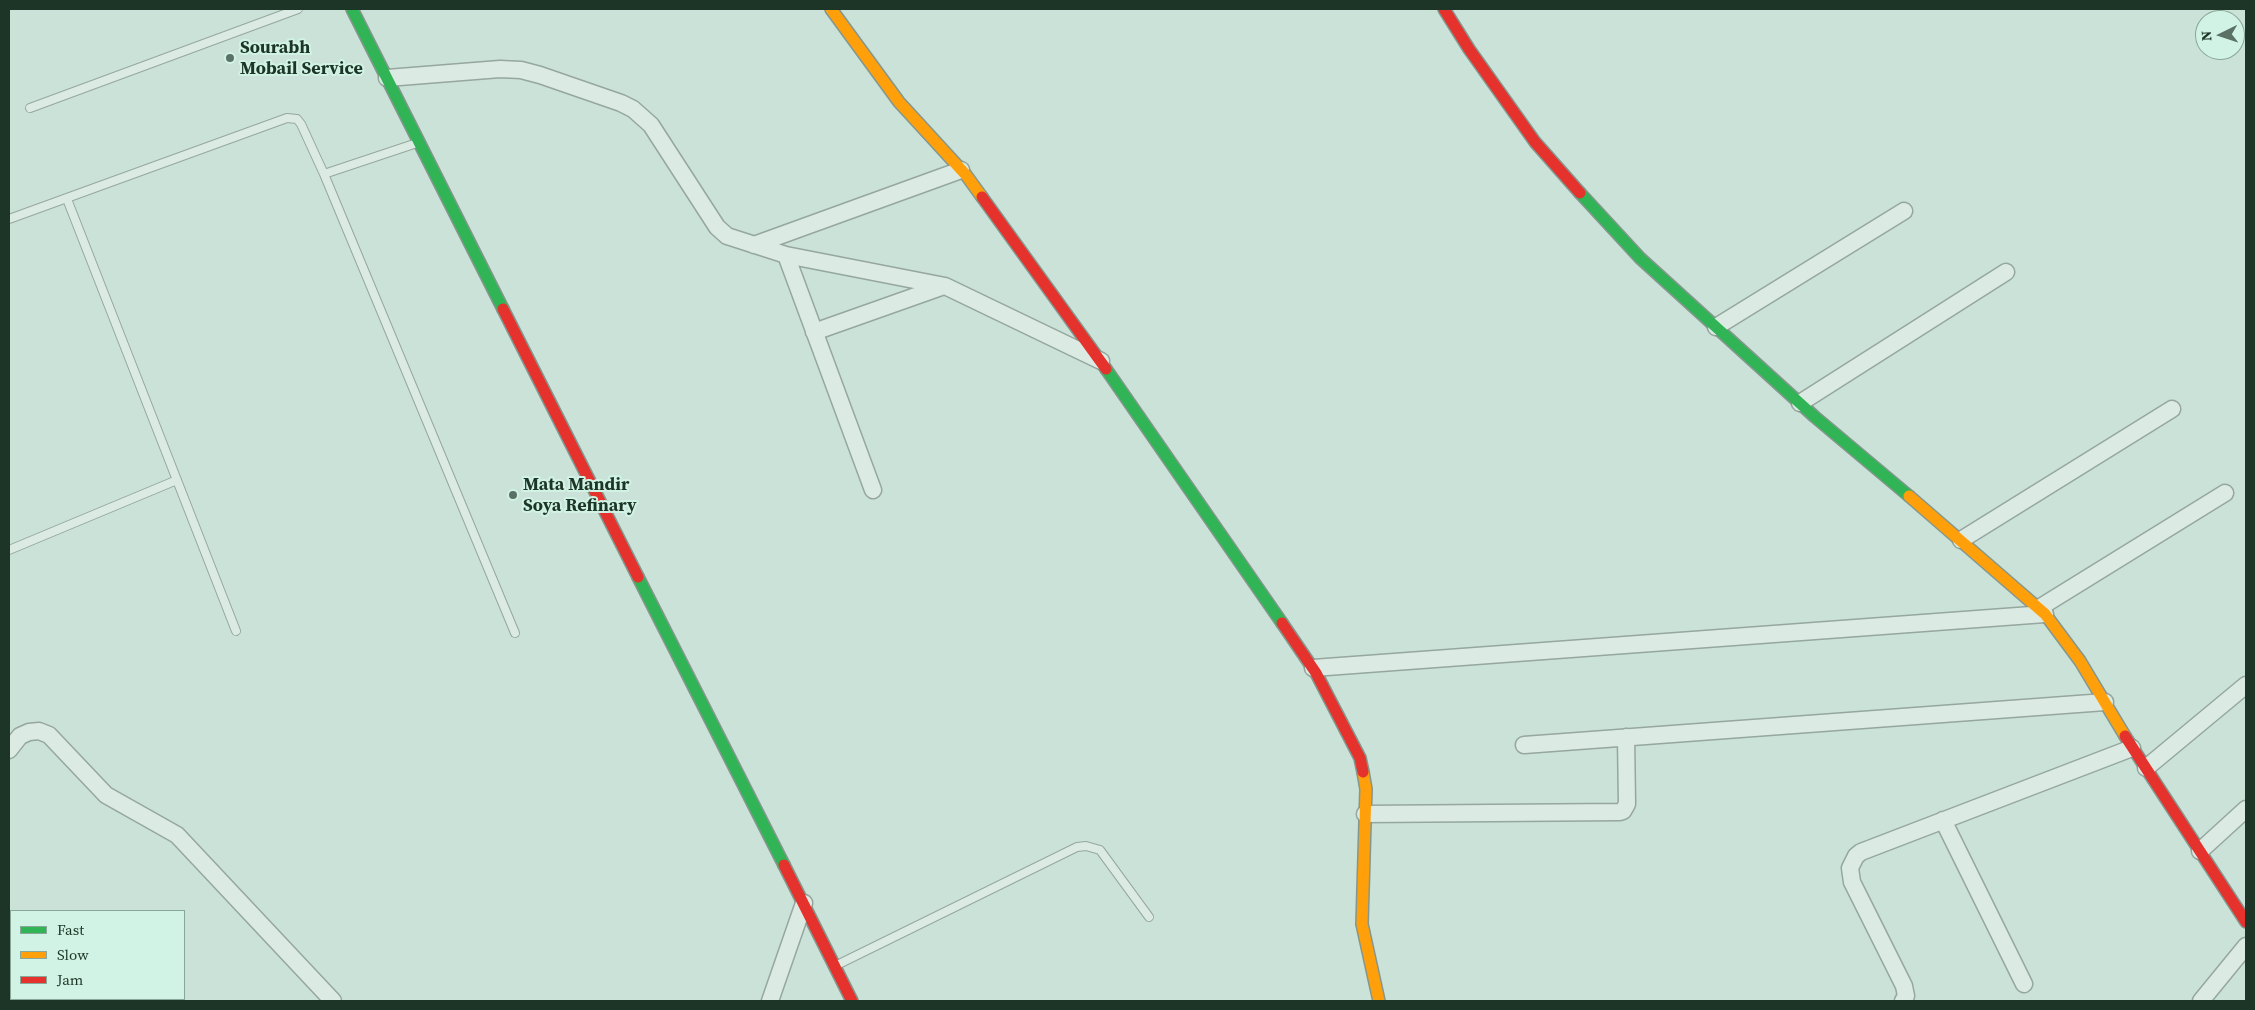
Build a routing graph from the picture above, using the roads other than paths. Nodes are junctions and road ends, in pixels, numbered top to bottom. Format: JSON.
{"nodes":[{"id":1,"x":298,"y":9,"type":"edge"},
{"id":2,"x":352,"y":9,"type":"edge"},
{"id":3,"x":831,"y":9,"type":"edge"},
{"id":4,"x":1444,"y":9,"type":"edge"},
{"id":5,"x":387,"y":78,"type":"junction"},
{"id":6,"x":30,"y":108,"type":"dead end"},
{"id":7,"x":420,"y":142,"type":"junction"},
{"id":8,"x":962,"y":170,"type":"junction"},
{"id":9,"x":324,"y":174,"type":"junction"},
{"id":10,"x":67,"y":199,"type":"junction"},
{"id":11,"x":1904,"y":211,"type":"dead end"},
{"id":12,"x":9,"y":219,"type":"edge"},
{"id":13,"x":754,"y":245,"type":"junction"},
{"id":14,"x":786,"y":255,"type":"junction"},
{"id":15,"x":2006,"y":272,"type":"dead end"},
{"id":16,"x":944,"y":286,"type":"junction"},
{"id":17,"x":1716,"y":327,"type":"junction"},
{"id":18,"x":814,"y":332,"type":"junction"},
{"id":19,"x":1101,"y":361,"type":"junction"},
{"id":20,"x":1800,"y":403,"type":"junction"},
{"id":21,"x":2172,"y":409,"type":"dead end"},
{"id":22,"x":177,"y":480,"type":"junction"},
{"id":23,"x":873,"y":490,"type":"dead end"},
{"id":24,"x":2225,"y":493,"type":"dead end"},
{"id":25,"x":1961,"y":540,"type":"junction"},
{"id":26,"x":9,"y":550,"type":"edge"},
{"id":27,"x":2042,"y":611,"type":"junction"},
{"id":28,"x":236,"y":631,"type":"dead end"},
{"id":29,"x":516,"y":633,"type":"dead end"},
{"id":30,"x":1313,"y":668,"type":"junction"},
{"id":31,"x":2246,"y":685,"type":"edge"},
{"id":32,"x":2104,"y":702,"type":"junction"},
{"id":33,"x":1626,"y":737,"type":"junction"},
{"id":34,"x":1524,"y":745,"type":"dead end"},
{"id":35,"x":2132,"y":748,"type":"junction"},
{"id":36,"x":9,"y":750,"type":"edge"},
{"id":37,"x":2146,"y":768,"type":"junction"},
{"id":38,"x":2246,"y":809,"type":"edge"},
{"id":39,"x":1365,"y":814,"type":"junction"},
{"id":40,"x":1944,"y":820,"type":"junction"},
{"id":41,"x":2200,"y":851,"type":"junction"},
{"id":42,"x":804,"y":903,"type":"junction"},
{"id":43,"x":1149,"y":917,"type":"dead end"},
{"id":44,"x":2246,"y":922,"type":"edge"},
{"id":45,"x":2246,"y":946,"type":"edge"},
{"id":46,"x":835,"y":966,"type":"junction"},
{"id":47,"x":2024,"y":984,"type":"dead end"},
{"id":48,"x":333,"y":1001,"type":"edge"},
{"id":49,"x":770,"y":1001,"type":"edge"},
{"id":50,"x":852,"y":1001,"type":"edge"},
{"id":51,"x":1379,"y":1001,"type":"edge"},
{"id":52,"x":1903,"y":1001,"type":"edge"},
{"id":53,"x":2201,"y":1001,"type":"edge"}],
"edges":[{"from":1,"to":6,"type":"lane"},
{"from":2,"to":5,"type":"main road"},
{"from":3,"to":8,"type":"main road"},
{"from":4,"to":17,"type":"main road"},
{"from":5,"to":7,"type":"main road"},
{"from":5,"to":13,"type":"street"},
{"from":7,"to":9,"type":"lane"},
{"from":7,"to":42,"type":"main road"},
{"from":8,"to":13,"type":"street"},
{"from":8,"to":19,"type":"main road"},
{"from":9,"to":10,"type":"lane"},
{"from":9,"to":29,"type":"lane"},
{"from":10,"to":12,"type":"lane"},
{"from":10,"to":22,"type":"lane"},
{"from":11,"to":17,"type":"street"},
{"from":13,"to":14,"type":"street"},
{"from":14,"to":16,"type":"street"},
{"from":14,"to":18,"type":"street"},
{"from":15,"to":20,"type":"street"},
{"from":16,"to":18,"type":"street"},
{"from":16,"to":19,"type":"street"},
{"from":17,"to":20,"type":"main road"},
{"from":18,"to":23,"type":"street"},
{"from":19,"to":30,"type":"main road"},
{"from":20,"to":25,"type":"main road"},
{"from":21,"to":25,"type":"street"},
{"from":22,"to":26,"type":"lane"},
{"from":22,"to":28,"type":"lane"},
{"from":24,"to":27,"type":"street"},
{"from":25,"to":27,"type":"main road"},
{"from":27,"to":30,"type":"street"},
{"from":27,"to":32,"type":"main road"},
{"from":30,"to":39,"type":"main road"},
{"from":31,"to":37,"type":"street"},
{"from":32,"to":33,"type":"street"},
{"from":32,"to":35,"type":"main road"},
{"from":33,"to":34,"type":"street"},
{"from":33,"to":39,"type":"street"},
{"from":35,"to":37,"type":"main road"},
{"from":35,"to":40,"type":"street"},
{"from":36,"to":48,"type":"street"},
{"from":37,"to":41,"type":"main road"},
{"from":38,"to":41,"type":"street"},
{"from":39,"to":51,"type":"main road"},
{"from":40,"to":47,"type":"street"},
{"from":40,"to":52,"type":"street"},
{"from":41,"to":44,"type":"main road"},
{"from":42,"to":46,"type":"main road"},
{"from":42,"to":49,"type":"street"},
{"from":43,"to":46,"type":"lane"},
{"from":45,"to":53,"type":"street"},
{"from":46,"to":50,"type":"main road"}]}
